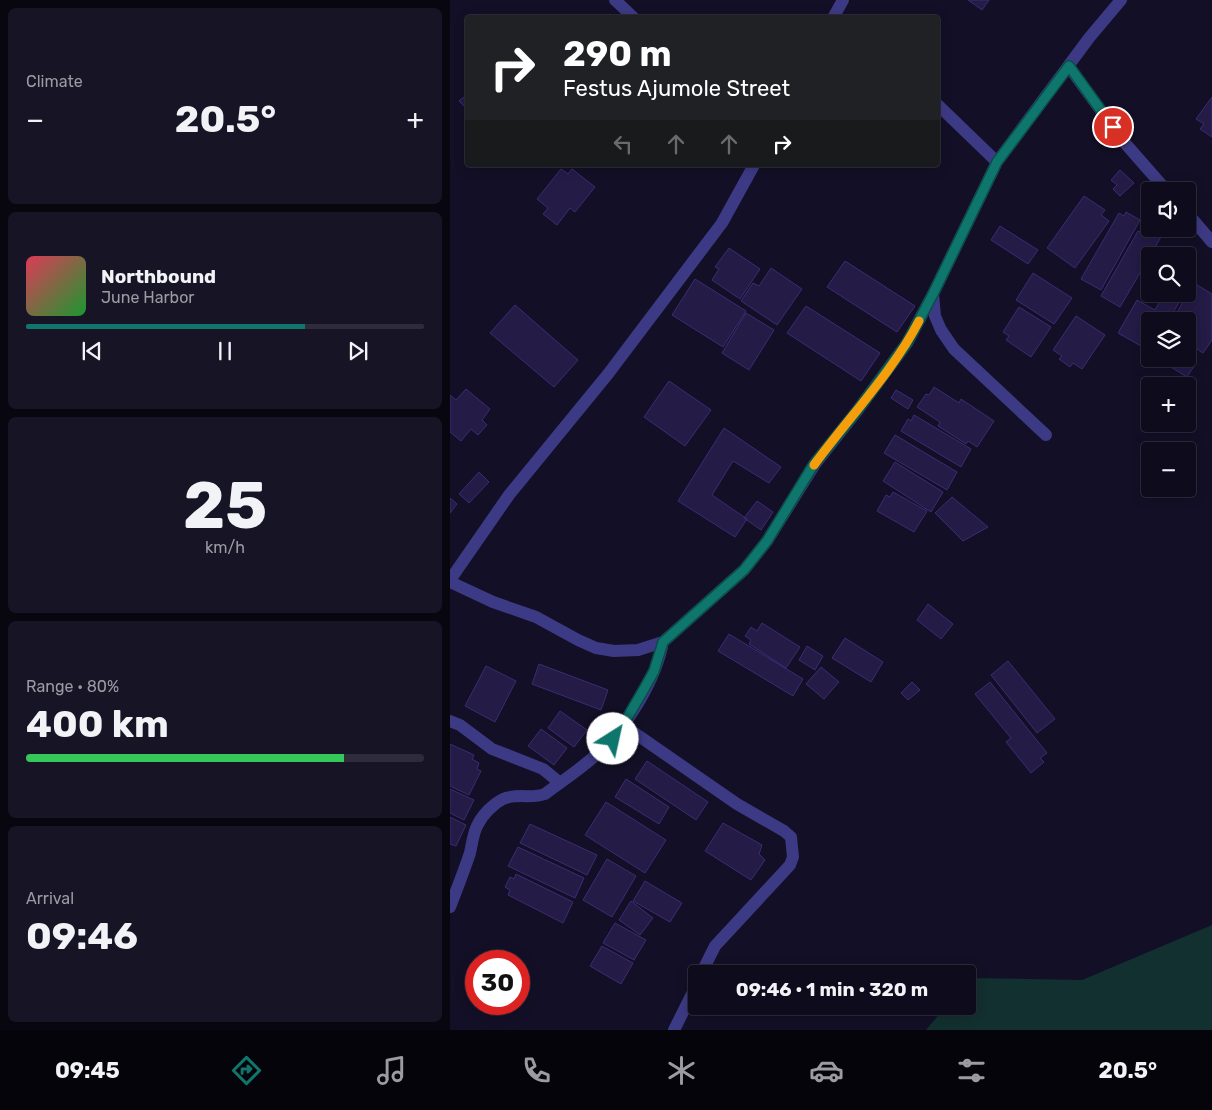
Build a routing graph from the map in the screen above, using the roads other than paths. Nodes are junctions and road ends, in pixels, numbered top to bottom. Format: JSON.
{"nodes":[{"id":1,"x":615,"y":0,"type":"edge"},
{"id":2,"x":843,"y":0,"type":"edge"},
{"id":3,"x":1121,"y":0,"type":"edge"},
{"id":4,"x":631,"y":15,"type":"edge"},
{"id":5,"x":837,"y":15,"type":"edge"},
{"id":6,"x":1069,"y":66,"type":"junction"},
{"id":7,"x":940,"y":107,"type":"edge"},
{"id":8,"x":997,"y":162,"type":"junction"},
{"id":9,"x":753,"y":167,"type":"edge"},
{"id":10,"x":1159,"y":182,"type":"edge"},
{"id":11,"x":1196,"y":223,"type":"edge"},
{"id":12,"x":1212,"y":242,"type":"edge"},
{"id":13,"x":933,"y":294,"type":"junction"},
{"id":14,"x":1046,"y":436,"type":"dead end"},
{"id":15,"x":450,"y":581,"type":"edge"},
{"id":16,"x":663,"y":642,"type":"junction"},
{"id":17,"x":450,"y":722,"type":"edge"},
{"id":18,"x":623,"y":725,"type":"junction"},
{"id":19,"x":560,"y":783,"type":"junction"},
{"id":20,"x":450,"y":908,"type":"edge"},
{"id":21,"x":706,"y":965,"type":"edge"},
{"id":22,"x":688,"y":1002,"type":"edge"},
{"id":23,"x":674,"y":1030,"type":"edge"}],
"edges":[{"from":1,"to":4,"type":"street"},
{"from":2,"to":5,"type":"street"},
{"from":3,"to":6,"type":"street"},
{"from":6,"to":8,"type":"street"},
{"from":6,"to":10,"type":"street"},
{"from":7,"to":8,"type":"street"},
{"from":8,"to":13,"type":"street"},
{"from":9,"to":15,"type":"street"},
{"from":11,"to":12,"type":"street"},
{"from":13,"to":14,"type":"street"},
{"from":13,"to":16,"type":"street"},
{"from":15,"to":16,"type":"street"},
{"from":16,"to":18,"type":"street"},
{"from":17,"to":19,"type":"street"},
{"from":18,"to":19,"type":"street"},
{"from":18,"to":21,"type":"street"},
{"from":19,"to":20,"type":"street"},
{"from":22,"to":23,"type":"street"}]}
